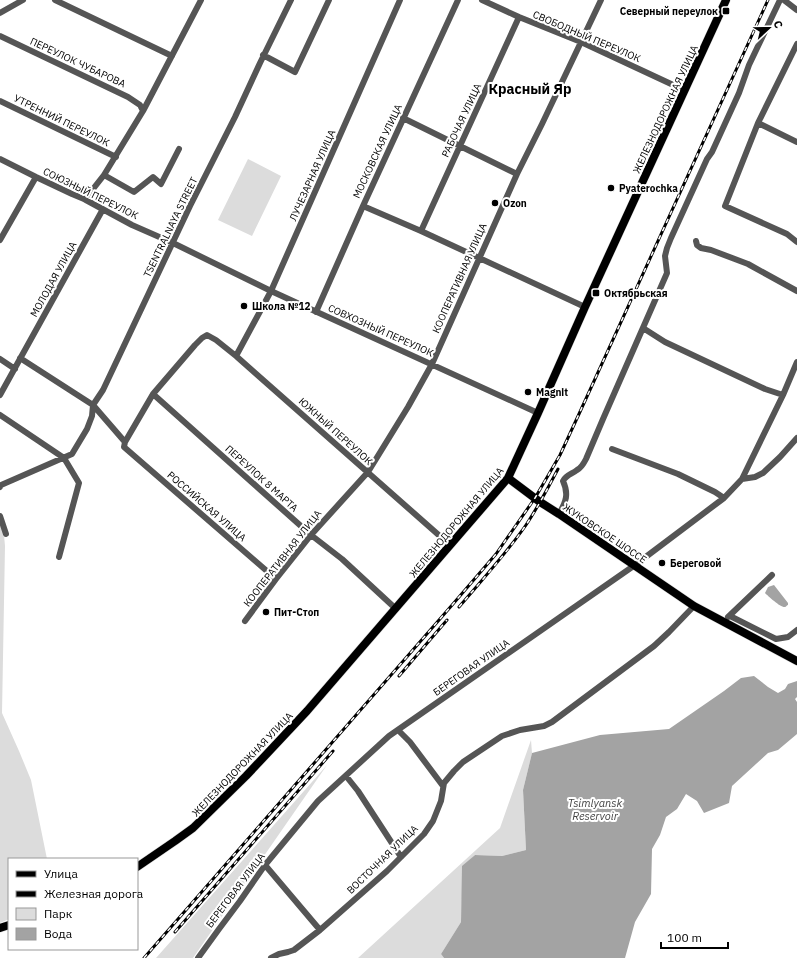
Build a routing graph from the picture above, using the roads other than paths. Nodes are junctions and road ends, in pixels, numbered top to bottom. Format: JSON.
{"nodes":[{"id":1,"x":23,"y":0,"type":"edge"},
{"id":2,"x":54,"y":0,"type":"edge"},
{"id":3,"x":201,"y":0,"type":"edge"},
{"id":4,"x":291,"y":0,"type":"edge"},
{"id":5,"x":329,"y":0,"type":"edge"},
{"id":6,"x":400,"y":0,"type":"edge"},
{"id":7,"x":458,"y":0,"type":"edge"},
{"id":8,"x":482,"y":0,"type":"edge"},
{"id":9,"x":601,"y":0,"type":"edge"},
{"id":10,"x":726,"y":0,"type":"edge"},
{"id":11,"x":780,"y":0,"type":"edge"},
{"id":12,"x":784,"y":0,"type":"edge"},
{"id":13,"x":13,"y":2,"type":"edge"},
{"id":14,"x":797,"y":10,"type":"edge"},
{"id":15,"x":0,"y":13,"type":"edge"},
{"id":16,"x":519,"y":17,"type":"junction"},
{"id":17,"x":0,"y":36,"type":"edge"},
{"id":18,"x":580,"y":42,"type":"junction"},
{"id":19,"x":797,"y":44,"type":"edge"},
{"id":20,"x":172,"y":56,"type":"junction"},
{"id":21,"x":264,"y":56,"type":"junction"},
{"id":22,"x":684,"y":90,"type":"junction"},
{"id":23,"x":0,"y":101,"type":"edge"},
{"id":24,"x":143,"y":112,"type":"junction"},
{"id":25,"x":403,"y":118,"type":"junction"},
{"id":26,"x":758,"y":123,"type":"junction"},
{"id":27,"x":797,"y":142,"type":"edge"},
{"id":28,"x":460,"y":146,"type":"junction"},
{"id":29,"x":179,"y":149,"type":"dead end"},
{"id":30,"x":116,"y":157,"type":"junction"},
{"id":31,"x":0,"y":159,"type":"edge"},
{"id":32,"x":517,"y":174,"type":"junction"},
{"id":33,"x":104,"y":175,"type":"junction"},
{"id":34,"x":36,"y":177,"type":"junction"},
{"id":35,"x":84,"y":199,"type":"junction"},
{"id":36,"x":363,"y":206,"type":"junction"},
{"id":37,"x":103,"y":209,"type":"junction"},
{"id":38,"x":421,"y":231,"type":"junction"},
{"id":39,"x":0,"y":240,"type":"edge"},
{"id":40,"x":696,"y":241,"type":"dead end"},
{"id":41,"x":797,"y":242,"type":"edge"},
{"id":42,"x":173,"y":243,"type":"junction"},
{"id":43,"x":479,"y":258,"type":"junction"},
{"id":44,"x":271,"y":291,"type":"junction"},
{"id":45,"x":797,"y":291,"type":"edge"},
{"id":46,"x":585,"y":306,"type":"junction"},
{"id":47,"x":316,"y":312,"type":"junction"},
{"id":48,"x":643,"y":328,"type":"junction"},
{"id":49,"x":236,"y":356,"type":"junction"},
{"id":50,"x":20,"y":358,"type":"junction"},
{"id":51,"x":0,"y":359,"type":"edge"},
{"id":52,"x":797,"y":362,"type":"edge"},
{"id":53,"x":432,"y":364,"type":"junction"},
{"id":54,"x":15,"y":369,"type":"junction"},
{"id":55,"x":153,"y":394,"type":"junction"},
{"id":56,"x":0,"y":395,"type":"edge"},
{"id":57,"x":783,"y":395,"type":"junction"},
{"id":58,"x":93,"y":406,"type":"junction"},
{"id":59,"x":538,"y":413,"type":"junction"},
{"id":60,"x":0,"y":415,"type":"edge"},
{"id":61,"x":797,"y":438,"type":"edge"},
{"id":62,"x":125,"y":444,"type":"junction"},
{"id":63,"x":612,"y":449,"type":"dead end"},
{"id":64,"x":64,"y":458,"type":"junction"},
{"id":65,"x":368,"y":472,"type":"junction"},
{"id":66,"x":508,"y":478,"type":"junction"},
{"id":67,"x":742,"y":479,"type":"junction"},
{"id":68,"x":0,"y":487,"type":"edge"},
{"id":69,"x":724,"y":498,"type":"junction"},
{"id":70,"x":559,"y":514,"type":"junction"},
{"id":71,"x":0,"y":516,"type":"edge"},
{"id":72,"x":6,"y":534,"type":"dead end"},
{"id":73,"x":311,"y":535,"type":"junction"},
{"id":74,"x":450,"y":545,"type":"junction"},
{"id":75,"x":59,"y":557,"type":"dead end"},
{"id":76,"x":635,"y":565,"type":"junction"},
{"id":77,"x":772,"y":575,"type":"dead end"},
{"id":78,"x":276,"y":579,"type":"junction"},
{"id":79,"x":694,"y":606,"type":"junction"},
{"id":80,"x":395,"y":608,"type":"junction"},
{"id":81,"x":727,"y":619,"type":"junction"},
{"id":82,"x":245,"y":621,"type":"dead end"},
{"id":83,"x":797,"y":630,"type":"edge"},
{"id":84,"x":796,"y":661,"type":"edge"},
{"id":85,"x":398,"y":730,"type":"junction"},
{"id":86,"x":346,"y":776,"type":"junction"},
{"id":87,"x":443,"y":786,"type":"junction"},
{"id":88,"x":401,"y":857,"type":"junction"},
{"id":89,"x":265,"y":865,"type":"junction"},
{"id":90,"x":138,"y":866,"type":"edge"},
{"id":91,"x":320,"y":930,"type":"junction"},
{"id":92,"x":198,"y":958,"type":"edge"},
{"id":93,"x":271,"y":958,"type":"edge"}],
"edges":[{"from":1,"to":13,"type":"street"},
{"from":2,"to":20,"type":"street"},
{"from":3,"to":20,"type":"street"},
{"from":4,"to":21,"type":"street","name":"TSENTRALNAYA STREET"},
{"from":5,"to":21,"type":"street"},
{"from":6,"to":44,"type":"street","name":"ЛУЧЕЗАРНАЯ УЛИЦА"},
{"from":7,"to":25,"type":"street","name":"МОСКОВСКАЯ УЛИЦА"},
{"from":8,"to":16,"type":"street","name":"СВОБОДНЫЙ ПЕРЕУЛОК"},
{"from":9,"to":18,"type":"street","name":"КООПЕРАТИВНАЯ УЛИЦА"},
{"from":10,"to":22,"type":"main road","name":"ЖЕЛЕЗНОДОРОЖНАЯ УЛИЦА"},
{"from":11,"to":48,"type":"street"},
{"from":12,"to":14,"type":"street"},
{"from":13,"to":15,"type":"street"},
{"from":16,"to":18,"type":"street","name":"СВОБОДНЫЙ ПЕРЕУЛОК"},
{"from":16,"to":28,"type":"street","name":"РАБОЧАЯ УЛИЦА"},
{"from":17,"to":24,"type":"street","name":"ПЕРЕУЛОК ЧУБАРОВА"},
{"from":18,"to":22,"type":"street","name":"СВОБОДНЫЙ ПЕРЕУЛОК"},
{"from":18,"to":32,"type":"street","name":"КООПЕРАТИВНАЯ УЛИЦА"},
{"from":19,"to":26,"type":"street"},
{"from":20,"to":24,"type":"street"},
{"from":21,"to":42,"type":"street","name":"TSENTRALNAYA STREET"},
{"from":22,"to":46,"type":"main road","name":"ЖЕЛЕЗНОДОРОЖНАЯ УЛИЦА"},
{"from":23,"to":30,"type":"street","name":"УТРЕННИЙ ПЕРЕУЛОК"},
{"from":24,"to":30,"type":"street"},
{"from":25,"to":28,"type":"street"},
{"from":25,"to":36,"type":"street","name":"МОСКОВСКАЯ УЛИЦА"},
{"from":26,"to":27,"type":"street"},
{"from":26,"to":41,"type":"street"},
{"from":28,"to":32,"type":"street"},
{"from":28,"to":38,"type":"street","name":"РАБОЧАЯ УЛИЦА"},
{"from":29,"to":33,"type":"street","name":"СОЮЗНЫЙ ПЕРЕУЛОК"},
{"from":30,"to":33,"type":"street"},
{"from":31,"to":34,"type":"street","name":"СОЮЗНЫЙ ПЕРЕУЛОК"},
{"from":32,"to":43,"type":"street","name":"КООПЕРАТИВНАЯ УЛИЦА"},
{"from":33,"to":35,"type":"street"},
{"from":34,"to":35,"type":"street","name":"СОЮЗНЫЙ ПЕРЕУЛОК"},
{"from":34,"to":39,"type":"street"},
{"from":35,"to":37,"type":"street","name":"СОЮЗНЫЙ ПЕРЕУЛОК"},
{"from":36,"to":38,"type":"street"},
{"from":36,"to":47,"type":"street","name":"МОСКОВСКАЯ УЛИЦА"},
{"from":37,"to":42,"type":"street","name":"СОЮЗНЫЙ ПЕРЕУЛОК"},
{"from":37,"to":50,"type":"street","name":"МОЛОДАЯ УЛИЦА"},
{"from":38,"to":43,"type":"street"},
{"from":40,"to":45,"type":"street"},
{"from":42,"to":44,"type":"street","name":"СОВХОЗНЫЙ ПЕРЕУЛОК"},
{"from":42,"to":58,"type":"street","name":"TSENTRALNAYA STREET"},
{"from":43,"to":46,"type":"street"},
{"from":43,"to":53,"type":"street","name":"КООПЕРАТИВНАЯ УЛИЦА"},
{"from":44,"to":47,"type":"street","name":"СОВХОЗНЫЙ ПЕРЕУЛОК"},
{"from":44,"to":49,"type":"street","name":"ЛУЧЕЗАРНАЯ УЛИЦА"},
{"from":46,"to":59,"type":"main road","name":"ЖЕЛЕЗНОДОРОЖНАЯ УЛИЦА"},
{"from":47,"to":53,"type":"street","name":"СОВХОЗНЫЙ ПЕРЕУЛОК"},
{"from":48,"to":57,"type":"street"},
{"from":48,"to":70,"type":"street"},
{"from":49,"to":55,"type":"street","name":"ЮЖНЫЙ ПЕРЕУЛОК"},
{"from":49,"to":65,"type":"street","name":"ЮЖНЫЙ ПЕРЕУЛОК"},
{"from":50,"to":54,"type":"street","name":"МОЛОДАЯ УЛИЦА"},
{"from":50,"to":58,"type":"street"},
{"from":51,"to":54,"type":"street"},
{"from":52,"to":57,"type":"street"},
{"from":53,"to":59,"type":"street","name":"СОВХОЗНЫЙ ПЕРЕУЛОК"},
{"from":53,"to":65,"type":"street","name":"КООПЕРАТИВНАЯ УЛИЦА"},
{"from":54,"to":56,"type":"street","name":"МОЛОДАЯ УЛИЦА"},
{"from":55,"to":62,"type":"street"},
{"from":55,"to":73,"type":"street","name":"ПЕРЕУЛОК 8 МАРТА"},
{"from":57,"to":67,"type":"street"},
{"from":58,"to":62,"type":"street","name":"РОССИЙСКАЯ УЛИЦА"},
{"from":58,"to":64,"type":"street","name":"TSENTRALNAYA STREET"},
{"from":59,"to":66,"type":"main road","name":"ЖЕЛЕЗНОДОРОЖНАЯ УЛИЦА"},
{"from":60,"to":64,"type":"street"},
{"from":61,"to":67,"type":"street"},
{"from":62,"to":78,"type":"street","name":"РОССИЙСКАЯ УЛИЦА"},
{"from":63,"to":69,"type":"street"},
{"from":64,"to":68,"type":"street"},
{"from":64,"to":75,"type":"street"},
{"from":65,"to":73,"type":"street","name":"КООПЕРАТИВНАЯ УЛИЦА"},
{"from":65,"to":74,"type":"street","name":"ЮЖНЫЙ ПЕРЕУЛОК"},
{"from":66,"to":70,"type":"main road","name":"ЖУКОВСКОЕ ШОССЕ"},
{"from":66,"to":74,"type":"main road","name":"ЖЕЛЕЗНОДОРОЖНАЯ УЛИЦА"},
{"from":67,"to":69,"type":"street","name":"БЕРЕГОВАЯ УЛИЦА"},
{"from":69,"to":76,"type":"street","name":"БЕРЕГОВАЯ УЛИЦА"},
{"from":70,"to":76,"type":"main road","name":"ЖУКОВСКОЕ ШОССЕ"},
{"from":71,"to":72,"type":"street"},
{"from":73,"to":78,"type":"street","name":"КООПЕРАТИВНАЯ УЛИЦА"},
{"from":73,"to":80,"type":"street","name":"ПЕРЕУЛОК 8 МАРТА"},
{"from":74,"to":80,"type":"main road","name":"ЖЕЛЕЗНОДОРОЖНАЯ УЛИЦА"},
{"from":76,"to":79,"type":"main road","name":"ЖУКОВСКОЕ ШОССЕ"},
{"from":76,"to":85,"type":"street","name":"БЕРЕГОВАЯ УЛИЦА"},
{"from":77,"to":81,"type":"street"},
{"from":78,"to":82,"type":"street","name":"КООПЕРАТИВНАЯ УЛИЦА"},
{"from":79,"to":81,"type":"main road","name":"ЖУКОВСКОЕ ШОССЕ"},
{"from":79,"to":87,"type":"street","name":"ВОСТОЧНАЯ УЛИЦА"},
{"from":80,"to":90,"type":"main road","name":"ЖЕЛЕЗНОДОРОЖНАЯ УЛИЦА"},
{"from":81,"to":83,"type":"street"},
{"from":81,"to":84,"type":"main road","name":"ЖУКОВСКОЕ ШОССЕ"},
{"from":85,"to":86,"type":"street","name":"БЕРЕГОВАЯ УЛИЦА"},
{"from":85,"to":87,"type":"street"},
{"from":86,"to":88,"type":"street"},
{"from":86,"to":89,"type":"street","name":"БЕРЕГОВАЯ УЛИЦА"},
{"from":87,"to":88,"type":"street","name":"ВОСТОЧНАЯ УЛИЦА"},
{"from":88,"to":91,"type":"street","name":"ВОСТОЧНАЯ УЛИЦА"},
{"from":89,"to":91,"type":"street"},
{"from":89,"to":92,"type":"street","name":"БЕРЕГОВАЯ УЛИЦА"},
{"from":91,"to":93,"type":"street","name":"ВОСТОЧНАЯ УЛИЦА"}]}
